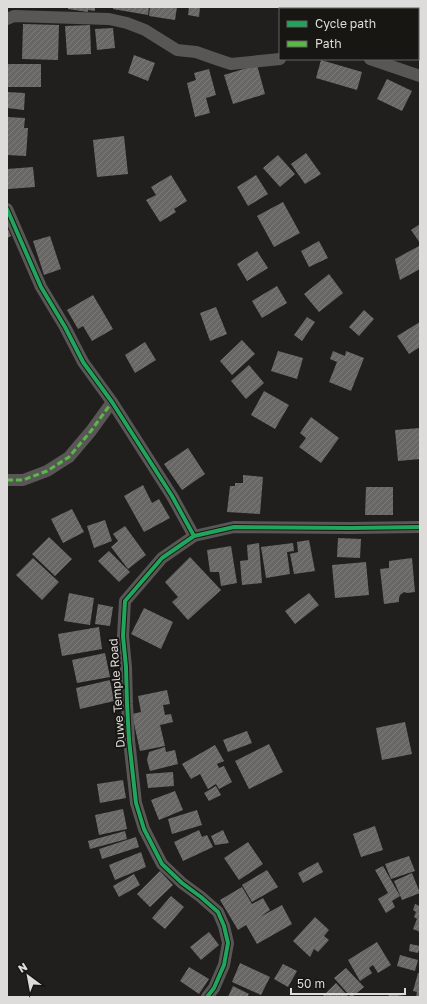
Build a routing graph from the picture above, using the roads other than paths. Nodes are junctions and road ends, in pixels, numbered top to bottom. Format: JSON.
{"nodes":[{"id":1,"x":7,"y":19,"type":"edge"},
{"id":2,"x":279,"y":59,"type":"edge"},
{"id":3,"x":373,"y":60,"type":"edge"},
{"id":4,"x":420,"y":76,"type":"edge"},
{"id":5,"x":7,"y":209,"type":"edge"},
{"id":6,"x":112,"y":402,"type":"junction"},
{"id":7,"x":7,"y":480,"type":"edge"},
{"id":8,"x":420,"y":527,"type":"edge"},
{"id":9,"x":194,"y":536,"type":"junction"},
{"id":10,"x":207,"y":997,"type":"edge"}],
"edges":[{"from":1,"to":2,"type":"street"},
{"from":3,"to":4,"type":"street"},
{"from":5,"to":6,"type":"street"},
{"from":6,"to":7,"type":"street"},
{"from":6,"to":9,"type":"street"},
{"from":8,"to":9,"type":"street","name":"Duwe Temple Road"},
{"from":9,"to":10,"type":"street","name":"Duwe Temple Road"}]}
